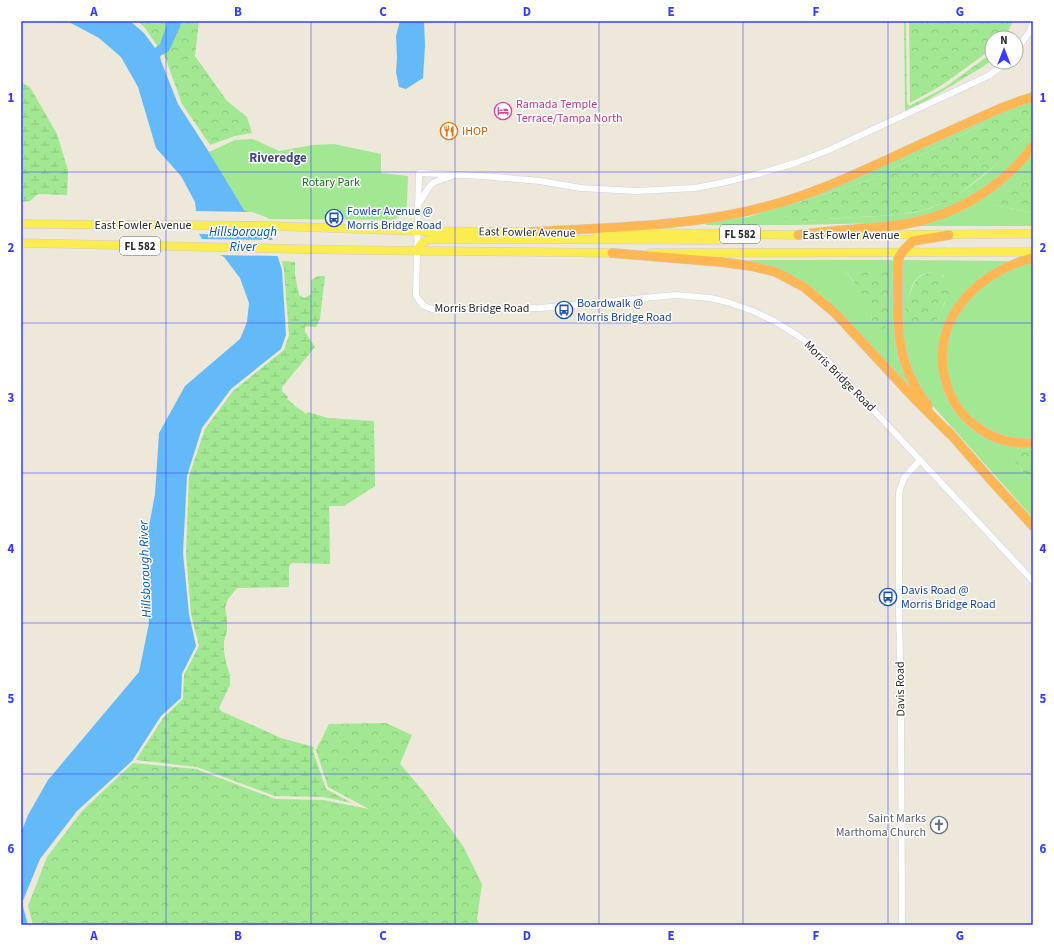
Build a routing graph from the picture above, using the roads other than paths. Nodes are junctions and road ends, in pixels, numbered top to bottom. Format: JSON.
{"nodes":[{"id":1,"x":1033,"y":23,"type":"edge"},
{"id":2,"x":1024,"y":40,"type":"edge"},
{"id":3,"x":996,"y":70,"type":"edge"},
{"id":4,"x":1033,"y":97,"type":"edge"},
{"id":5,"x":1033,"y":146,"type":"edge"},
{"id":6,"x":454,"y":175,"type":"junction"},
{"id":7,"x":418,"y":204,"type":"junction"},
{"id":8,"x":21,"y":224,"type":"edge"},
{"id":9,"x":417,"y":231,"type":"junction"},
{"id":10,"x":531,"y":232,"type":"junction"},
{"id":11,"x":741,"y":234,"type":"junction"},
{"id":12,"x":1033,"y":234,"type":"edge"},
{"id":13,"x":798,"y":235,"type":"junction"},
{"id":14,"x":949,"y":235,"type":"junction"},
{"id":15,"x":21,"y":243,"type":"edge"},
{"id":16,"x":416,"y":251,"type":"junction"},
{"id":17,"x":902,"y":252,"type":"junction"},
{"id":18,"x":1033,"y":252,"type":"edge"},
{"id":19,"x":612,"y":253,"type":"junction"},
{"id":20,"x":1033,"y":258,"type":"edge"},
{"id":21,"x":951,"y":435,"type":"junction"},
{"id":22,"x":1033,"y":443,"type":"edge"},
{"id":23,"x":920,"y":460,"type":"junction"},
{"id":24,"x":1033,"y":526,"type":"edge"},
{"id":25,"x":1033,"y":581,"type":"edge"},
{"id":26,"x":902,"y":925,"type":"edge"}],
"edges":[{"from":1,"to":2,"type":"street"},
{"from":3,"to":6,"type":"street","name":"Morris Bridge Road"},
{"from":4,"to":10,"type":"highway"},
{"from":5,"to":13,"type":"highway"},
{"from":6,"to":7,"type":"street"},
{"from":6,"to":7,"type":"street","name":"Morris Bridge Road"},
{"from":7,"to":9,"type":"street","name":"Morris Bridge Road"},
{"from":8,"to":9,"type":"main road","name":"East Fowler Avenue","number":"FL 582"},
{"from":9,"to":10,"type":"main road","name":"East Fowler Avenue","number":"FL 582"},
{"from":9,"to":16,"type":"street","name":"Morris Bridge Road"},
{"from":10,"to":11,"type":"main road","name":"East Fowler Avenue","number":"FL 582"},
{"from":11,"to":13,"type":"main road","name":"East Fowler Avenue","number":"FL 582"},
{"from":11,"to":16,"type":"main road"},
{"from":12,"to":14,"type":"main road","name":"East Fowler Avenue","number":"FL 582"},
{"from":13,"to":14,"type":"main road","name":"East Fowler Avenue","number":"FL 582"},
{"from":14,"to":17,"type":"highway"},
{"from":15,"to":16,"type":"main road","name":"East Fowler Avenue","number":"FL 582"},
{"from":16,"to":19,"type":"main road","name":"East Fowler Avenue","number":"FL 582"},
{"from":16,"to":23,"type":"street","name":"Morris Bridge Road"},
{"from":17,"to":18,"type":"main road","name":"East Fowler Avenue","number":"FL 582"},
{"from":17,"to":19,"type":"main road","name":"East Fowler Avenue","number":"FL 582"},
{"from":17,"to":21,"type":"highway"},
{"from":19,"to":21,"type":"highway"},
{"from":20,"to":22,"type":"highway"},
{"from":21,"to":24,"type":"highway"},
{"from":23,"to":25,"type":"street","name":"Morris Bridge Road"},
{"from":23,"to":26,"type":"street","name":"Davis Road"}]}
